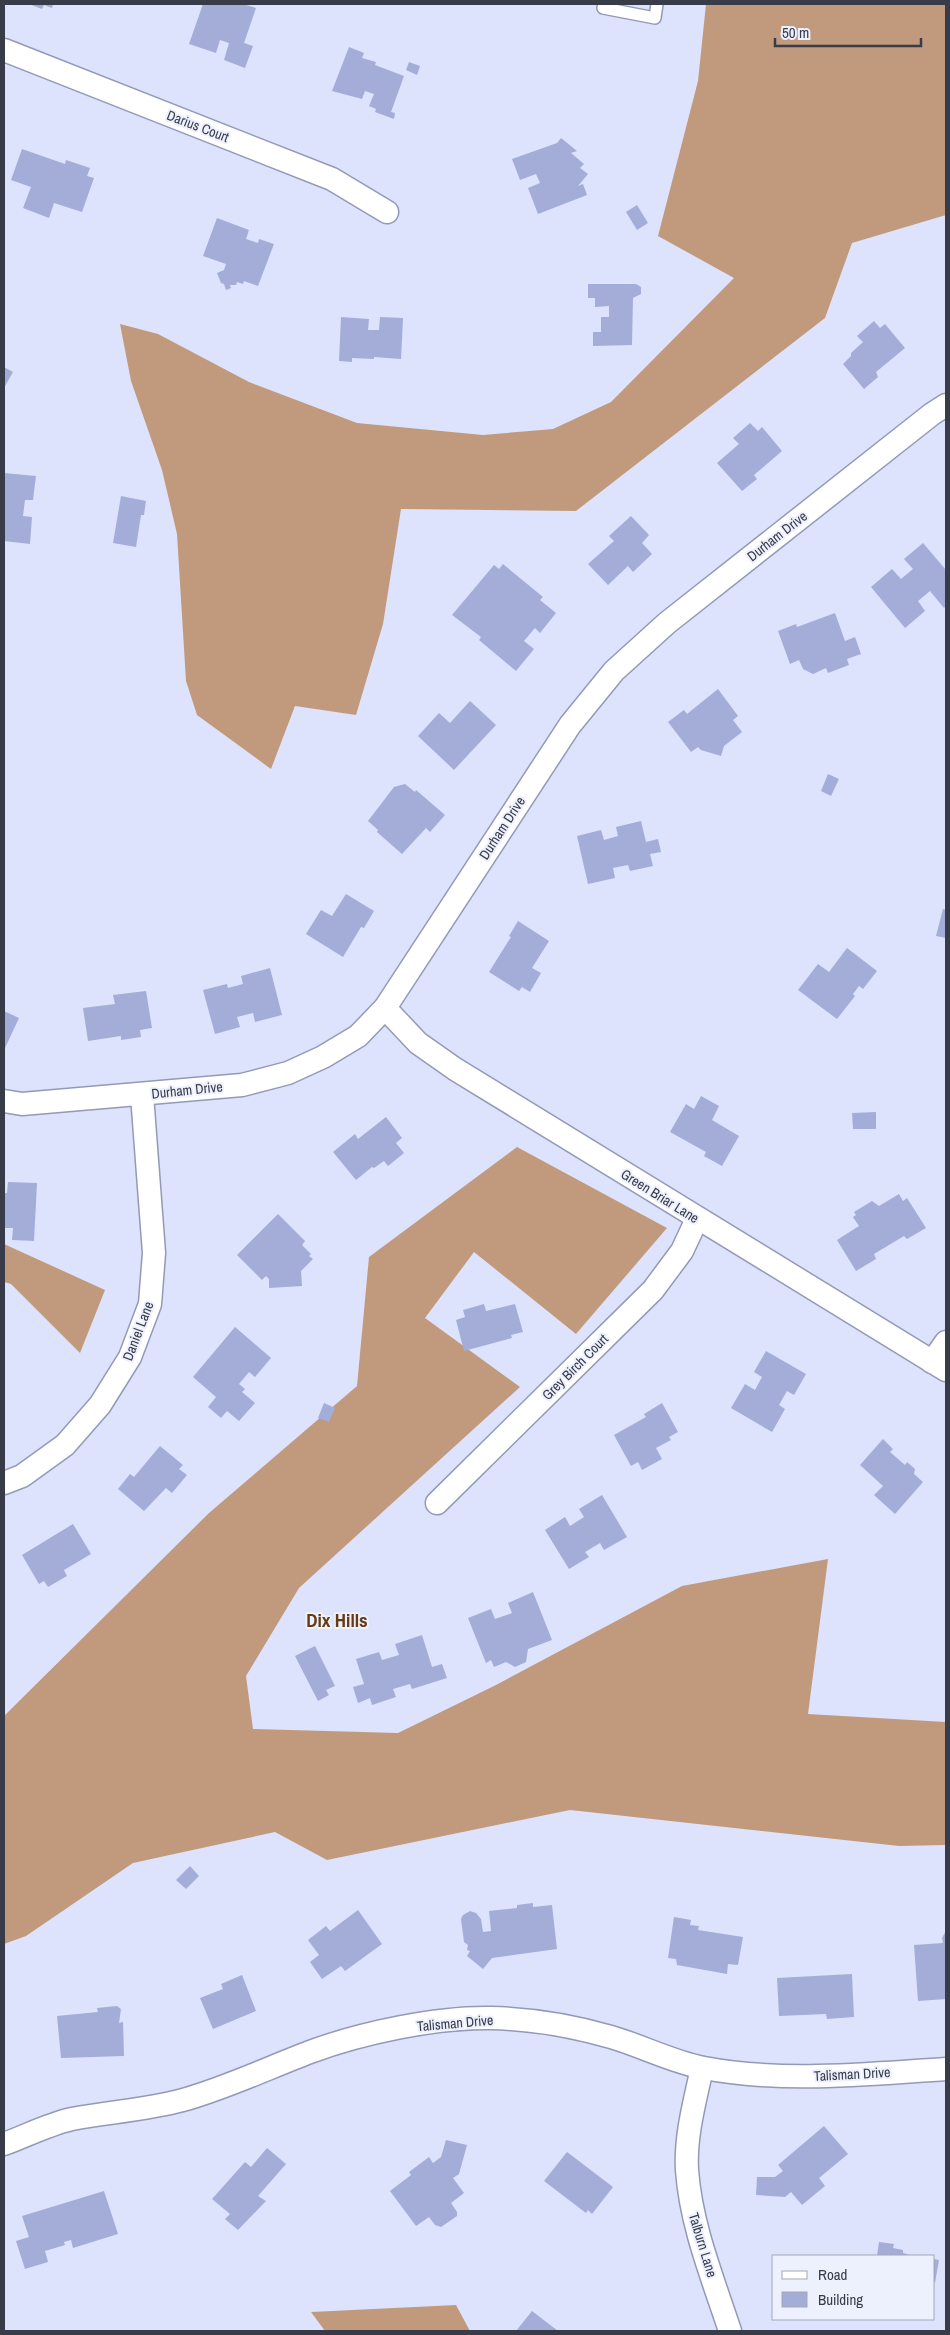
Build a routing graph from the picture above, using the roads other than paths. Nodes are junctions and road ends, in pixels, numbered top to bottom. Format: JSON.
{"nodes":[{"id":1,"x":604,"y":4,"type":"edge"},
{"id":2,"x":657,"y":4,"type":"edge"},
{"id":3,"x":4,"y":50,"type":"edge"},
{"id":4,"x":387,"y":212,"type":"dead end"},
{"id":5,"x":946,"y":405,"type":"edge"},
{"id":6,"x":384,"y":1008,"type":"junction"},
{"id":7,"x":142,"y":1095,"type":"junction"},
{"id":8,"x":4,"y":1101,"type":"edge"},
{"id":9,"x":697,"y":1219,"type":"junction"},
{"id":10,"x":946,"y":1342,"type":"edge"},
{"id":11,"x":939,"y":1366,"type":"edge"},
{"id":12,"x":4,"y":1483,"type":"edge"},
{"id":13,"x":437,"y":1503,"type":"dead end"},
{"id":14,"x":702,"y":2068,"type":"junction"},
{"id":15,"x":946,"y":2068,"type":"edge"},
{"id":16,"x":4,"y":2144,"type":"edge"},
{"id":17,"x":730,"y":2331,"type":"edge"}],
"edges":[{"from":1,"to":2,"type":"lane"},
{"from":3,"to":4,"type":"street","name":"Darius Court"},
{"from":5,"to":6,"type":"street","name":"Durham Drive"},
{"from":6,"to":7,"type":"street","name":"Durham Drive"},
{"from":6,"to":9,"type":"street","name":"Green Briar Lane"},
{"from":7,"to":8,"type":"street","name":"Durham Drive"},
{"from":7,"to":12,"type":"street","name":"Daniel Lane"},
{"from":9,"to":11,"type":"street","name":"Green Briar Lane"},
{"from":9,"to":13,"type":"street","name":"Grey Birch Court"},
{"from":10,"to":11,"type":"street"},
{"from":14,"to":15,"type":"street","name":"Talisman Drive"},
{"from":14,"to":16,"type":"street","name":"Talisman Drive"},
{"from":14,"to":17,"type":"street","name":"Talburn Lane"}]}
